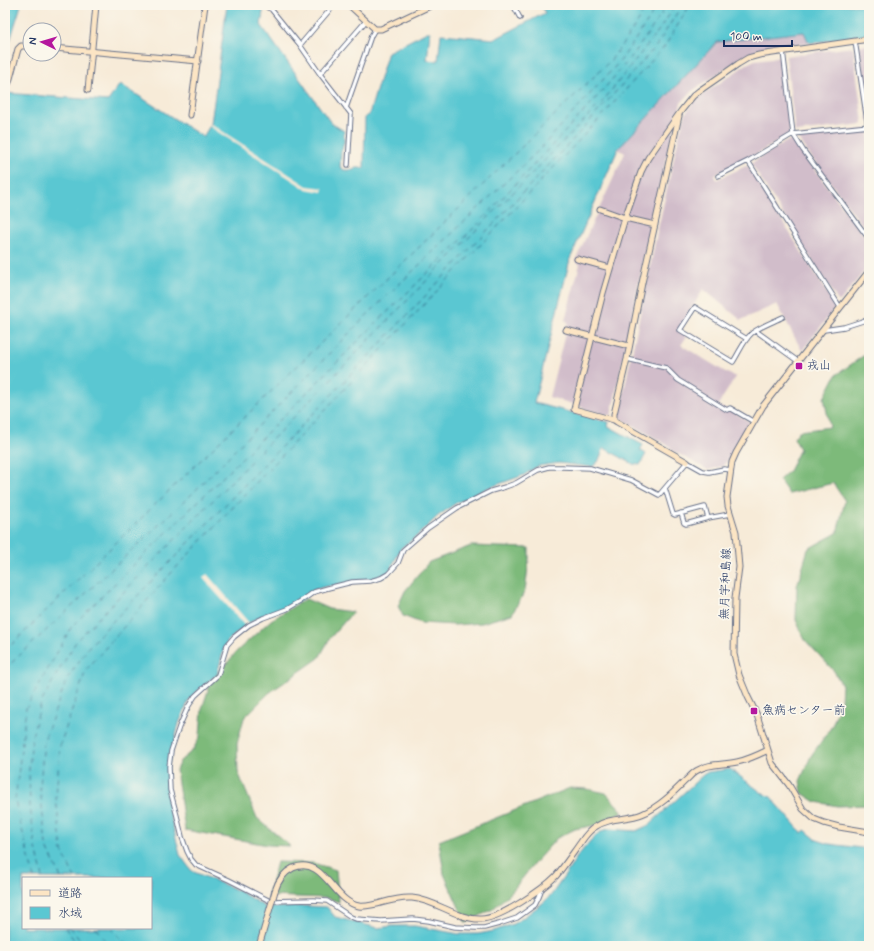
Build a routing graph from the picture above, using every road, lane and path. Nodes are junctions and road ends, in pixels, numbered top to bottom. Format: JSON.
{"nodes":[{"id":1,"x":96,"y":5,"type":"edge"},
{"id":2,"x":205,"y":5,"type":"edge"},
{"id":3,"x":268,"y":5,"type":"edge"},
{"id":4,"x":334,"y":5,"type":"edge"},
{"id":5,"x":349,"y":5,"type":"edge"},
{"id":6,"x":432,"y":5,"type":"edge"},
{"id":7,"x":513,"y":5,"type":"edge"},
{"id":8,"x":520,"y":18,"type":"dead end"},
{"id":9,"x":366,"y":21,"type":"junction"},
{"id":10,"x":376,"y":29,"type":"junction"},
{"id":11,"x":869,"y":39,"type":"edge"},
{"id":12,"x":855,"y":41,"type":"junction"},
{"id":13,"x":300,"y":45,"type":"junction"},
{"id":14,"x":22,"y":46,"type":"edge"},
{"id":15,"x":62,"y":49,"type":"edge"},
{"id":16,"x":91,"y":51,"type":"junction"},
{"id":17,"x":783,"y":51,"type":"junction"},
{"id":18,"x":198,"y":61,"type":"junction"},
{"id":19,"x":320,"y":74,"type":"junction"},
{"id":20,"x":9,"y":82,"type":"dead end"},
{"id":21,"x":88,"y":90,"type":"dead end"},
{"id":22,"x":346,"y":108,"type":"junction"},
{"id":23,"x":681,"y":111,"type":"junction"},
{"id":24,"x":190,"y":116,"type":"dead end"},
{"id":25,"x":869,"y":126,"type":"edge"},
{"id":26,"x":793,"y":134,"type":"junction"},
{"id":27,"x":748,"y":161,"type":"junction"},
{"id":28,"x":348,"y":165,"type":"dead end"},
{"id":29,"x":718,"y":176,"type":"dead end"},
{"id":30,"x":600,"y":209,"type":"dead end"},
{"id":31,"x":625,"y":218,"type":"junction"},
{"id":32,"x":655,"y":225,"type":"junction"},
{"id":33,"x":869,"y":238,"type":"edge"},
{"id":34,"x":577,"y":259,"type":"dead end"},
{"id":35,"x":610,"y":268,"type":"junction"},
{"id":36,"x":869,"y":271,"type":"edge"},
{"id":37,"x":840,"y":307,"type":"junction"},
{"id":38,"x":783,"y":317,"type":"dead end"},
{"id":39,"x":869,"y":319,"type":"edge"},
{"id":40,"x":566,"y":330,"type":"dead end"},
{"id":41,"x":824,"y":330,"type":"junction"},
{"id":42,"x":756,"y":331,"type":"junction"},
{"id":43,"x":592,"y":337,"type":"junction"},
{"id":44,"x":747,"y":339,"type":"junction"},
{"id":45,"x":629,"y":346,"type":"junction"},
{"id":46,"x":627,"y":359,"type":"junction"},
{"id":47,"x":799,"y":362,"type":"junction"},
{"id":48,"x":614,"y":420,"type":"junction"},
{"id":49,"x":754,"y":422,"type":"junction"},
{"id":50,"x":687,"y":462,"type":"junction"},
{"id":51,"x":731,"y":470,"type":"junction"},
{"id":52,"x":665,"y":488,"type":"junction"},
{"id":53,"x":681,"y":513,"type":"junction"},
{"id":54,"x":730,"y":514,"type":"junction"},
{"id":55,"x":708,"y":518,"type":"junction"},
{"id":56,"x":768,"y":750,"type":"junction"},
{"id":57,"x":869,"y":832,"type":"edge"},
{"id":58,"x":542,"y":888,"type":"junction"},
{"id":59,"x":259,"y":946,"type":"edge"}],
"edges":[{"from":1,"to":16,"type":"street"},
{"from":2,"to":18,"type":"street"},
{"from":3,"to":13,"type":"street"},
{"from":4,"to":13,"type":"street"},
{"from":5,"to":9,"type":"street"},
{"from":6,"to":10,"type":"street"},
{"from":7,"to":8,"type":"street"},
{"from":9,"to":10,"type":"street"},
{"from":9,"to":19,"type":"street"},
{"from":10,"to":22,"type":"street"},
{"from":11,"to":12,"type":"street"},
{"from":12,"to":17,"type":"street"},
{"from":12,"to":25,"type":"street"},
{"from":13,"to":19,"type":"street"},
{"from":14,"to":20,"type":"street"},
{"from":15,"to":16,"type":"street"},
{"from":16,"to":18,"type":"street"},
{"from":16,"to":21,"type":"street"},
{"from":17,"to":23,"type":"street"},
{"from":17,"to":26,"type":"street"},
{"from":18,"to":24,"type":"street"},
{"from":19,"to":22,"type":"street"},
{"from":22,"to":28,"type":"street"},
{"from":23,"to":31,"type":"street"},
{"from":23,"to":32,"type":"street"},
{"from":25,"to":26,"type":"street"},
{"from":26,"to":27,"type":"street"},
{"from":26,"to":33,"type":"street"},
{"from":27,"to":29,"type":"street"},
{"from":27,"to":37,"type":"street"},
{"from":30,"to":31,"type":"street"},
{"from":31,"to":32,"type":"street"},
{"from":31,"to":35,"type":"street"},
{"from":32,"to":45,"type":"street"},
{"from":34,"to":35,"type":"street"},
{"from":35,"to":43,"type":"street"},
{"from":36,"to":37,"type":"street","name":"無月宇和島線"},
{"from":37,"to":41,"type":"street","name":"無月宇和島線"},
{"from":38,"to":42,"type":"street"},
{"from":39,"to":41,"type":"street"},
{"from":40,"to":43,"type":"street"},
{"from":41,"to":47,"type":"street","name":"無月宇和島線"},
{"from":42,"to":44,"type":"street"},
{"from":42,"to":47,"type":"street"},
{"from":43,"to":45,"type":"street"},
{"from":43,"to":48,"type":"street"},
{"from":44,"to":44,"type":"street"},
{"from":45,"to":46,"type":"street"},
{"from":46,"to":48,"type":"street"},
{"from":46,"to":49,"type":"street"},
{"from":47,"to":49,"type":"street","name":"無月宇和島線"},
{"from":48,"to":50,"type":"street"},
{"from":49,"to":51,"type":"street","name":"無月宇和島線"},
{"from":50,"to":51,"type":"street"},
{"from":50,"to":52,"type":"street"},
{"from":51,"to":54,"type":"street","name":"無月宇和島線"},
{"from":52,"to":53,"type":"street"},
{"from":52,"to":58,"type":"street"},
{"from":53,"to":55,"type":"street"},
{"from":53,"to":55,"type":"street"},
{"from":54,"to":55,"type":"street"},
{"from":54,"to":56,"type":"street","name":"無月宇和島線"},
{"from":56,"to":57,"type":"street","name":"無月宇和島線"},
{"from":56,"to":58,"type":"street"},
{"from":58,"to":59,"type":"street","bridge":true}]}
